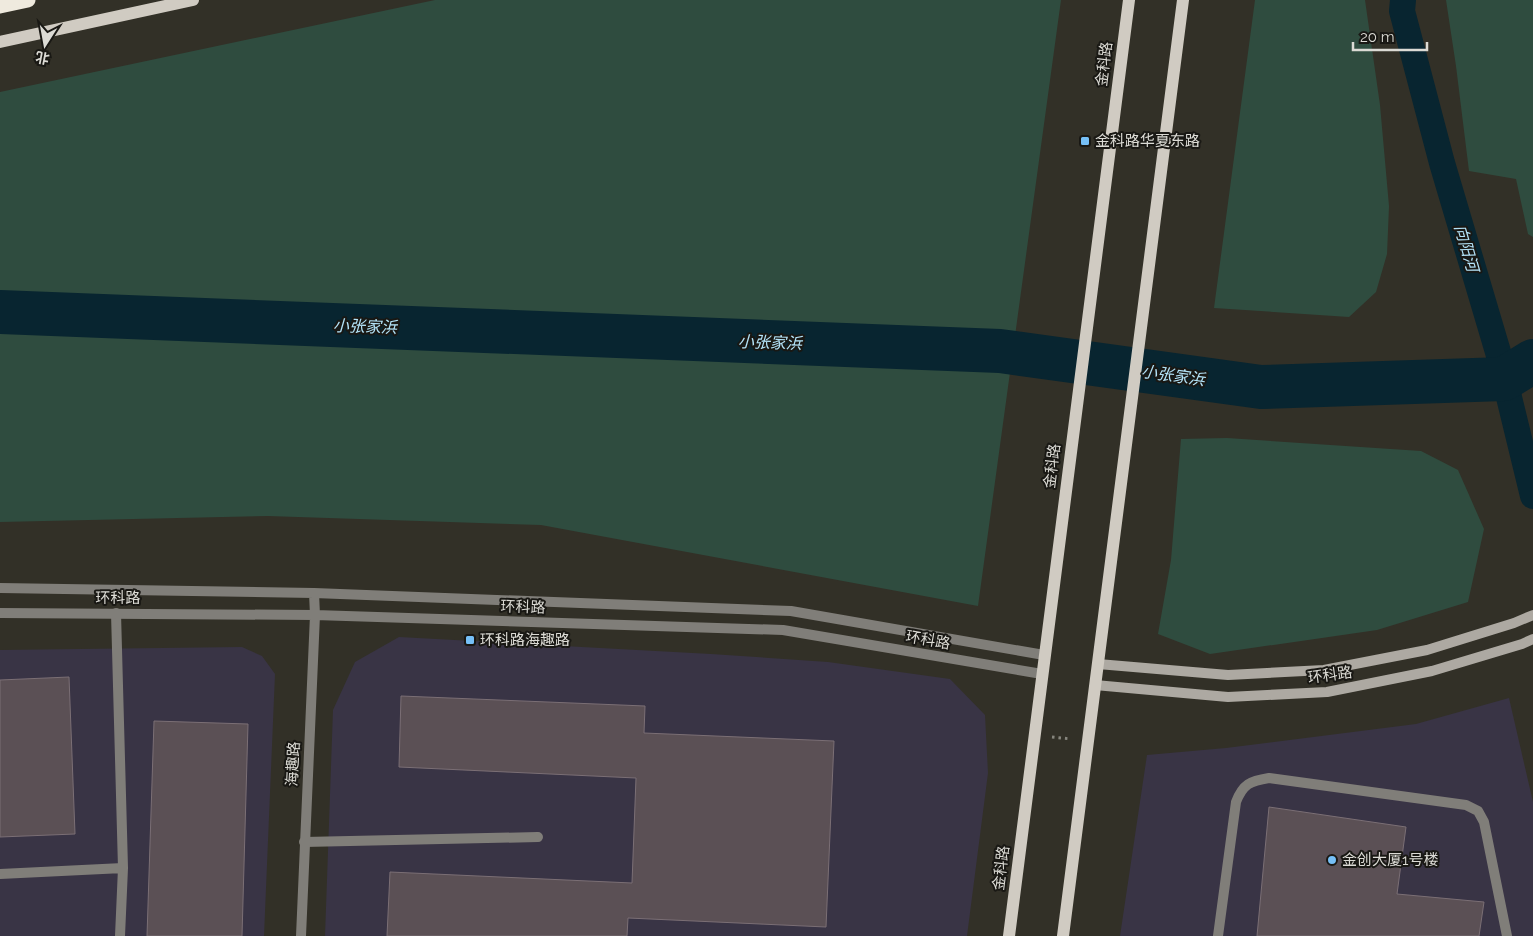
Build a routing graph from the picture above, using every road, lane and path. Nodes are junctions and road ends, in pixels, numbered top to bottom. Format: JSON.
{"nodes":[{"id":1,"x":28,"y":0,"type":"edge"},
{"id":2,"x":193,"y":0,"type":"edge"},
{"id":3,"x":1129,"y":0,"type":"edge"},
{"id":4,"x":1183,"y":0,"type":"edge"},
{"id":5,"x":0,"y":6,"type":"edge"},
{"id":6,"x":0,"y":42,"type":"edge"},
{"id":7,"x":0,"y":588,"type":"edge"},
{"id":8,"x":314,"y":593,"type":"junction"},
{"id":9,"x":0,"y":613,"type":"edge"},
{"id":10,"x":116,"y":613,"type":"junction"},
{"id":11,"x":315,"y":614,"type":"junction"},
{"id":12,"x":1533,"y":615,"type":"edge"},
{"id":13,"x":1533,"y":639,"type":"edge"},
{"id":14,"x":1044,"y":655,"type":"junction"},
{"id":15,"x":1098,"y":664,"type":"junction"},
{"id":16,"x":1042,"y":674,"type":"junction"},
{"id":17,"x":1095,"y":685,"type":"junction"},
{"id":18,"x":1034,"y":734,"type":"junction"},
{"id":19,"x":1088,"y":741,"type":"junction"},
{"id":20,"x":538,"y":837,"type":"dead end"},
{"id":21,"x":304,"y":842,"type":"junction"},
{"id":22,"x":123,"y":868,"type":"junction"},
{"id":23,"x":0,"y":874,"type":"edge"},
{"id":24,"x":120,"y":936,"type":"edge"},
{"id":25,"x":301,"y":936,"type":"edge"},
{"id":26,"x":1008,"y":936,"type":"edge"},
{"id":27,"x":1063,"y":936,"type":"edge"},
{"id":28,"x":1218,"y":936,"type":"edge"},
{"id":29,"x":1507,"y":936,"type":"edge"}],
"edges":[{"from":1,"to":5,"type":"highway"},
{"from":2,"to":6,"type":"main road"},
{"from":3,"to":14,"type":"main road","name":"金科路"},
{"from":4,"to":15,"type":"main road"},
{"from":7,"to":8,"type":"street"},
{"from":8,"to":11,"type":"street","name":"海趣路"},
{"from":8,"to":14,"type":"street"},
{"from":9,"to":10,"type":"street","name":"环科路"},
{"from":10,"to":11,"type":"street","name":"环科路"},
{"from":10,"to":22,"type":"street"},
{"from":11,"to":16,"type":"street","name":"环科路"},
{"from":11,"to":21,"type":"street","name":"海趣路"},
{"from":12,"to":15,"type":"street","name":"环科路"},
{"from":13,"to":17,"type":"street","name":"环科路"},
{"from":14,"to":16,"type":"main road","name":"金科路"},
{"from":15,"to":17,"type":"main road"},
{"from":16,"to":18,"type":"main road","name":"金科路"},
{"from":17,"to":19,"type":"main road"},
{"from":18,"to":19,"type":"path"},
{"from":18,"to":26,"type":"main road","name":"金科路"},
{"from":19,"to":27,"type":"main road"},
{"from":20,"to":21,"type":"street"},
{"from":21,"to":25,"type":"street","name":"海趣路"},
{"from":22,"to":23,"type":"street"},
{"from":22,"to":24,"type":"street"},
{"from":28,"to":29,"type":"street"}]}
